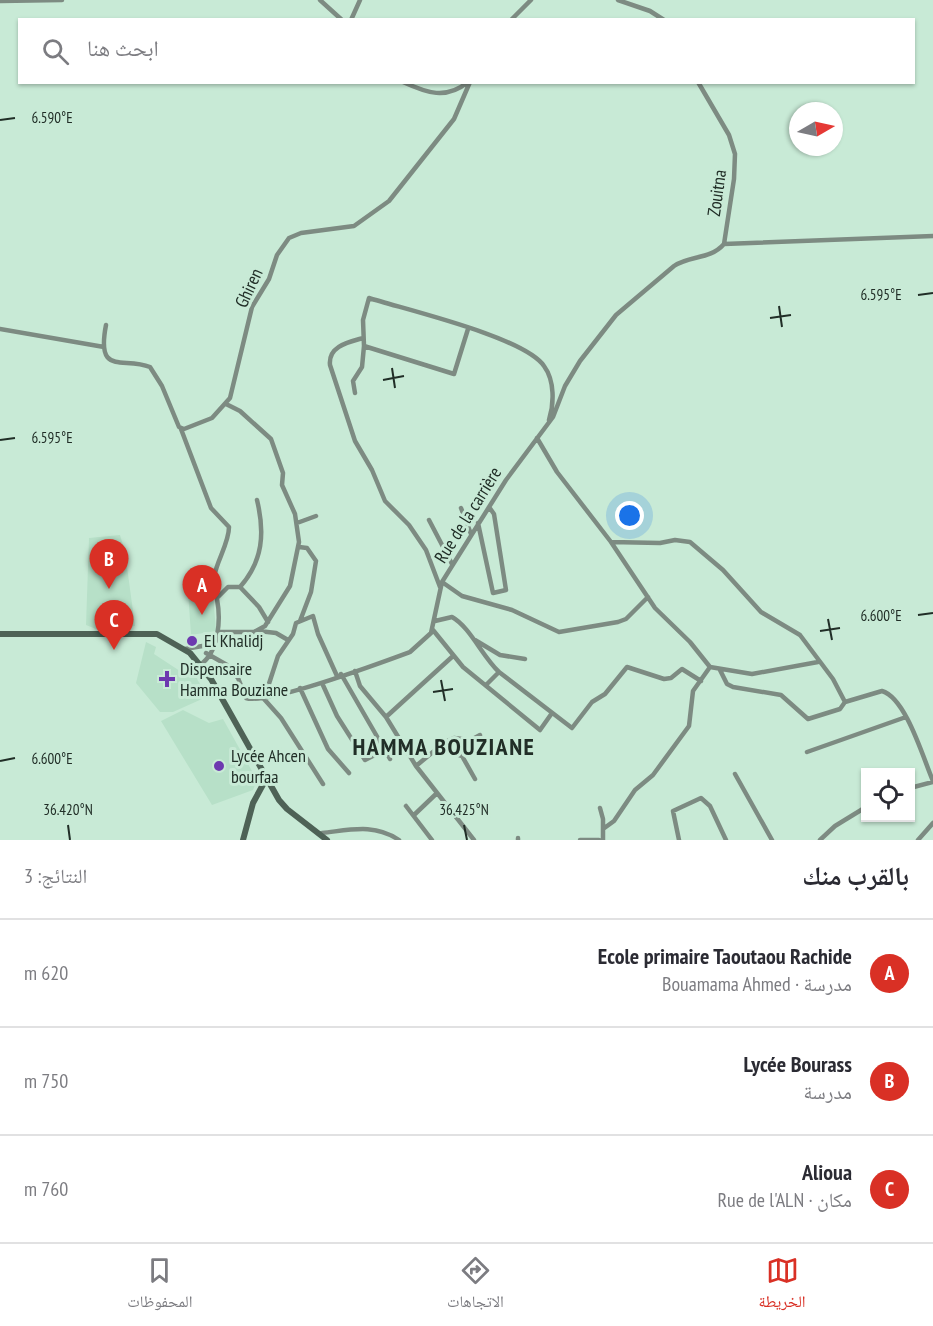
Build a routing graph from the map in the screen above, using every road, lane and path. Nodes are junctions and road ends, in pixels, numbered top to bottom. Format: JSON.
{"nodes":[{"id":1,"x":62,"y":0,"type":"edge"},
{"id":2,"x":320,"y":0,"type":"edge"},
{"id":3,"x":360,"y":0,"type":"edge"},
{"id":4,"x":531,"y":0,"type":"edge"},
{"id":5,"x":618,"y":0,"type":"edge"},
{"id":6,"x":0,"y":1,"type":"edge"},
{"id":7,"x":340,"y":18,"type":"edge"},
{"id":8,"x":352,"y":18,"type":"edge"},
{"id":9,"x":513,"y":18,"type":"edge"},
{"id":10,"x":660,"y":18,"type":"edge"},
{"id":11,"x":407,"y":84,"type":"edge"},
{"id":12,"x":466,"y":84,"type":"edge"},
{"id":13,"x":468,"y":84,"type":"edge"},
{"id":14,"x":699,"y":84,"type":"edge"},
{"id":15,"x":933,"y":236,"type":"edge"},
{"id":16,"x":724,"y":244,"type":"junction"},
{"id":17,"x":106,"y":325,"type":"dead end"},
{"id":18,"x":0,"y":329,"type":"edge"},
{"id":19,"x":468,"y":329,"type":"junction"},
{"id":20,"x":363,"y":338,"type":"junction"},
{"id":21,"x":364,"y":346,"type":"junction"},
{"id":22,"x":105,"y":347,"type":"junction"},
{"id":23,"x":355,"y":393,"type":"dead end"},
{"id":24,"x":226,"y":404,"type":"junction"},
{"id":25,"x":547,"y":426,"type":"junction"},
{"id":26,"x":181,"y":429,"type":"junction"},
{"id":27,"x":537,"y":438,"type":"junction"},
{"id":28,"x":256,"y":500,"type":"dead end"},
{"id":29,"x":489,"y":507,"type":"junction"},
{"id":30,"x":461,"y":508,"type":"dead end"},
{"id":31,"x":316,"y":516,"type":"dead end"},
{"id":32,"x":429,"y":520,"type":"dead end"},
{"id":33,"x":297,"y":523,"type":"junction"},
{"id":34,"x":478,"y":523,"type":"junction"},
{"id":35,"x":471,"y":534,"type":"junction"},
{"id":36,"x":611,"y":542,"type":"junction"},
{"id":37,"x":298,"y":547,"type":"junction"},
{"id":38,"x":452,"y":564,"type":"junction"},
{"id":39,"x":441,"y":585,"type":"junction"},
{"id":40,"x":240,"y":587,"type":"junction"},
{"id":41,"x":648,"y":597,"type":"junction"},
{"id":42,"x":217,"y":598,"type":"junction"},
{"id":43,"x":300,"y":621,"type":"junction"},
{"id":44,"x":435,"y":621,"type":"junction"},
{"id":45,"x":268,"y":622,"type":"junction"},
{"id":46,"x":433,"y":630,"type":"junction"},
{"id":47,"x":259,"y":631,"type":"junction"},
{"id":48,"x":218,"y":632,"type":"junction"},
{"id":49,"x":0,"y":634,"type":"edge"},
{"id":50,"x":288,"y":640,"type":"junction"},
{"id":51,"x":475,"y":640,"type":"junction"},
{"id":52,"x":214,"y":644,"type":"junction"},
{"id":53,"x":185,"y":649,"type":"junction"},
{"id":54,"x":209,"y":654,"type":"junction"},
{"id":55,"x":453,"y":656,"type":"junction"},
{"id":56,"x":194,"y":658,"type":"junction"},
{"id":57,"x":525,"y":659,"type":"dead end"},
{"id":58,"x":818,"y":662,"type":"junction"},
{"id":59,"x":200,"y":666,"type":"junction"},
{"id":60,"x":710,"y":667,"type":"junction"},
{"id":61,"x":720,"y":670,"type":"junction"},
{"id":62,"x":355,"y":671,"type":"junction"},
{"id":63,"x":499,"y":672,"type":"junction"},
{"id":64,"x":339,"y":675,"type":"junction"},
{"id":65,"x":701,"y":681,"type":"junction"},
{"id":66,"x":322,"y":683,"type":"junction"},
{"id":67,"x":486,"y":685,"type":"junction"},
{"id":68,"x":300,"y":688,"type":"junction"},
{"id":69,"x":264,"y":699,"type":"junction"},
{"id":70,"x":845,"y":702,"type":"junction"},
{"id":71,"x":552,"y":713,"type":"junction"},
{"id":72,"x":386,"y":717,"type":"junction"},
{"id":73,"x":906,"y":717,"type":"junction"},
{"id":74,"x":480,"y":735,"type":"dead end"},
{"id":75,"x":402,"y":741,"type":"junction"},
{"id":76,"x":445,"y":742,"type":"junction"},
{"id":77,"x":384,"y":751,"type":"junction"},
{"id":78,"x":807,"y":752,"type":"dead end"},
{"id":79,"x":390,"y":759,"type":"dead end"},
{"id":80,"x":416,"y":766,"type":"junction"},
{"id":81,"x":349,"y":773,"type":"dead end"},
{"id":82,"x":735,"y":774,"type":"dead end"},
{"id":83,"x":475,"y":778,"type":"dead end"},
{"id":84,"x":266,"y":779,"type":"junction"},
{"id":85,"x":933,"y":781,"type":"edge"},
{"id":86,"x":323,"y":784,"type":"dead end"},
{"id":87,"x":915,"y":786,"type":"edge"},
{"id":88,"x":436,"y":794,"type":"junction"},
{"id":89,"x":406,"y":806,"type":"dead end"},
{"id":90,"x":600,"y":808,"type":"dead end"},
{"id":91,"x":861,"y":810,"type":"edge"},
{"id":92,"x":414,"y":815,"type":"junction"},
{"id":93,"x":933,"y":823,"type":"edge"},
{"id":94,"x":603,"y":829,"type":"junction"},
{"id":95,"x":321,"y":833,"type":"junction"},
{"id":96,"x":243,"y":840,"type":"edge"},
{"id":97,"x":327,"y":840,"type":"edge"},
{"id":98,"x":399,"y":840,"type":"edge"},
{"id":99,"x":432,"y":840,"type":"edge"},
{"id":100,"x":474,"y":840,"type":"edge"},
{"id":101,"x":580,"y":840,"type":"edge"},
{"id":102,"x":601,"y":840,"type":"edge"},
{"id":103,"x":679,"y":840,"type":"edge"},
{"id":104,"x":726,"y":840,"type":"edge"},
{"id":105,"x":772,"y":840,"type":"edge"},
{"id":106,"x":820,"y":840,"type":"edge"},
{"id":107,"x":918,"y":840,"type":"edge"}],
"edges":[{"from":1,"to":6,"type":"street"},
{"from":2,"to":7,"type":"street"},
{"from":3,"to":8,"type":"street"},
{"from":4,"to":9,"type":"street"},
{"from":5,"to":10,"type":"street"},
{"from":11,"to":12,"type":"street"},
{"from":13,"to":24,"type":"street","name":"Ghiren"},
{"from":14,"to":16,"type":"street","name":"Zouitna"},
{"from":15,"to":16,"type":"street"},
{"from":16,"to":25,"type":"street","name":"Rue de la carrière"},
{"from":17,"to":22,"type":"street"},
{"from":18,"to":22,"type":"street"},
{"from":19,"to":20,"type":"street"},
{"from":19,"to":21,"type":"street"},
{"from":19,"to":25,"type":"street"},
{"from":20,"to":21,"type":"street"},
{"from":20,"to":39,"type":"street"},
{"from":21,"to":23,"type":"street"},
{"from":22,"to":26,"type":"street"},
{"from":24,"to":26,"type":"street"},
{"from":24,"to":33,"type":"street"},
{"from":25,"to":27,"type":"street","name":"Rue de la carrière"},
{"from":26,"to":42,"type":"street"},
{"from":27,"to":29,"type":"street","name":"Rue de la carrière"},
{"from":27,"to":36,"type":"street"},
{"from":28,"to":40,"type":"street"},
{"from":29,"to":34,"type":"street","name":"Rue de la carrière"},
{"from":29,"to":34,"type":"street"},
{"from":30,"to":35,"type":"street"},
{"from":31,"to":33,"type":"street"},
{"from":32,"to":38,"type":"street"},
{"from":33,"to":37,"type":"street"},
{"from":34,"to":35,"type":"street","name":"Rue de la carrière"},
{"from":35,"to":38,"type":"street","name":"Rue de la carrière"},
{"from":36,"to":41,"type":"street"},
{"from":36,"to":58,"type":"street"},
{"from":37,"to":43,"type":"street"},
{"from":37,"to":45,"type":"street"},
{"from":38,"to":39,"type":"street","name":"Rue de la carrière"},
{"from":39,"to":41,"type":"street"},
{"from":39,"to":44,"type":"street","name":"Rue de la carrière"},
{"from":40,"to":42,"type":"street"},
{"from":40,"to":45,"type":"street"},
{"from":41,"to":60,"type":"street"},
{"from":42,"to":48,"type":"street"},
{"from":43,"to":50,"type":"street"},
{"from":43,"to":64,"type":"street"},
{"from":44,"to":46,"type":"street","name":"Rue de la carrière"},
{"from":44,"to":51,"type":"street"},
{"from":45,"to":47,"type":"street"},
{"from":46,"to":55,"type":"street"},
{"from":46,"to":62,"type":"street"},
{"from":47,"to":48,"type":"street"},
{"from":47,"to":50,"type":"street"},
{"from":48,"to":52,"type":"street"},
{"from":49,"to":53,"type":"main road"},
{"from":50,"to":69,"type":"street"},
{"from":51,"to":57,"type":"street"},
{"from":51,"to":63,"type":"street"},
{"from":52,"to":53,"type":"street"},
{"from":52,"to":54,"type":"street"},
{"from":53,"to":56,"type":"main road"},
{"from":54,"to":56,"type":"street"},
{"from":54,"to":59,"type":"street"},
{"from":54,"to":69,"type":"street"},
{"from":55,"to":67,"type":"street"},
{"from":55,"to":72,"type":"street"},
{"from":56,"to":59,"type":"main road"},
{"from":58,"to":61,"type":"street"},
{"from":58,"to":70,"type":"street"},
{"from":59,"to":84,"type":"main road"},
{"from":60,"to":61,"type":"street"},
{"from":60,"to":65,"type":"street"},
{"from":61,"to":70,"type":"street"},
{"from":62,"to":64,"type":"street"},
{"from":62,"to":72,"type":"street"},
{"from":63,"to":67,"type":"street"},
{"from":63,"to":71,"type":"street"},
{"from":64,"to":66,"type":"street"},
{"from":64,"to":77,"type":"street"},
{"from":65,"to":71,"type":"street"},
{"from":65,"to":94,"type":"street"},
{"from":66,"to":68,"type":"street"},
{"from":66,"to":77,"type":"street"},
{"from":67,"to":71,"type":"street"},
{"from":68,"to":69,"type":"street"},
{"from":68,"to":81,"type":"street"},
{"from":69,"to":86,"type":"street"},
{"from":70,"to":73,"type":"street"},
{"from":72,"to":75,"type":"street"},
{"from":73,"to":78,"type":"street"},
{"from":73,"to":85,"type":"street"},
{"from":74,"to":76,"type":"street"},
{"from":75,"to":77,"type":"street"},
{"from":75,"to":80,"type":"street"},
{"from":76,"to":80,"type":"street"},
{"from":76,"to":83,"type":"street"},
{"from":77,"to":79,"type":"street"},
{"from":80,"to":88,"type":"street"},
{"from":82,"to":105,"type":"street"},
{"from":84,"to":95,"type":"main road"},
{"from":84,"to":96,"type":"main road"},
{"from":85,"to":87,"type":"street"},
{"from":88,"to":92,"type":"street"},
{"from":88,"to":100,"type":"street"},
{"from":89,"to":92,"type":"street"},
{"from":90,"to":94,"type":"street"},
{"from":91,"to":106,"type":"street"},
{"from":92,"to":99,"type":"street"},
{"from":93,"to":107,"type":"street"},
{"from":94,"to":102,"type":"street"},
{"from":95,"to":97,"type":"main road"},
{"from":95,"to":98,"type":"street"},
{"from":101,"to":102,"type":"street"},
{"from":103,"to":104,"type":"street"}]}
